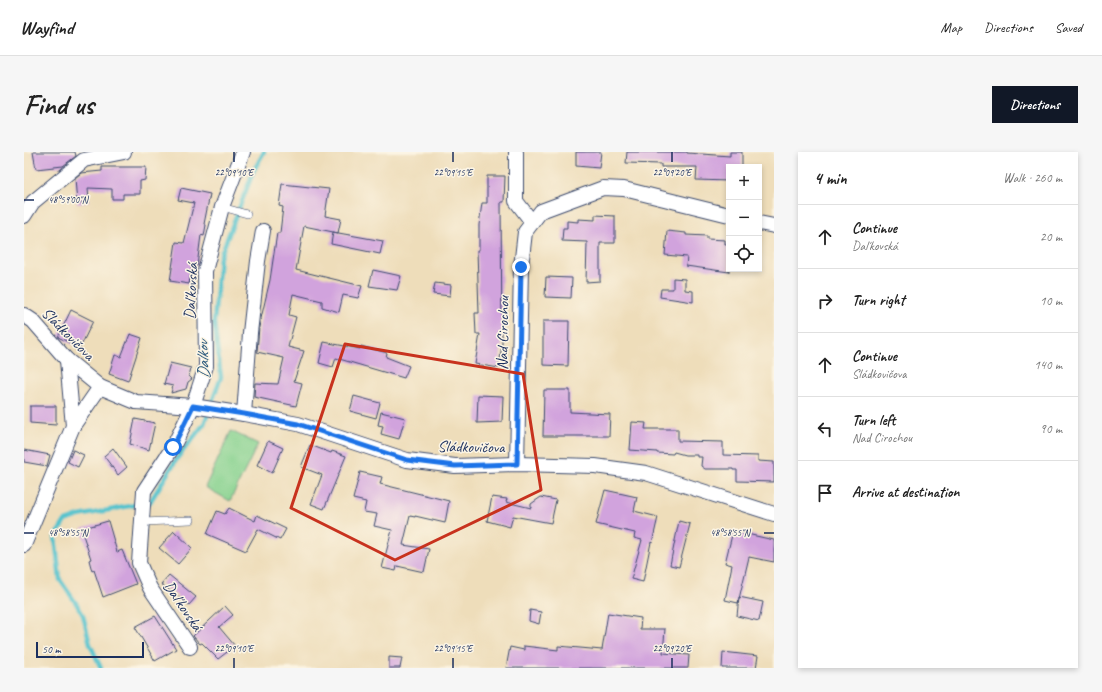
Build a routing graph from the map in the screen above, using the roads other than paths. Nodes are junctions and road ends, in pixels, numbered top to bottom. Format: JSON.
{"nodes":[{"id":1,"x":124,"y":152,"type":"edge"},
{"id":2,"x":243,"y":152,"type":"edge"},
{"id":3,"x":516,"y":152,"type":"edge"},
{"id":4,"x":227,"y":208,"type":"junction"},
{"id":5,"x":247,"y":214,"type":"dead end"},
{"id":6,"x":726,"y":214,"type":"edge"},
{"id":7,"x":24,"y":216,"type":"edge"},
{"id":8,"x":532,"y":222,"type":"junction"},
{"id":9,"x":762,"y":224,"type":"edge"},
{"id":10,"x":774,"y":226,"type":"edge"},
{"id":11,"x":263,"y":231,"type":"dead end"},
{"id":12,"x":24,"y":315,"type":"edge"},
{"id":13,"x":67,"y":360,"type":"junction"},
{"id":14,"x":100,"y":387,"type":"junction"},
{"id":15,"x":203,"y":408,"type":"junction"},
{"id":16,"x":244,"y":414,"type":"junction"},
{"id":17,"x":73,"y":426,"type":"junction"},
{"id":18,"x":517,"y":464,"type":"junction"},
{"id":19,"x":774,"y":514,"type":"edge"},
{"id":20,"x":143,"y":517,"type":"junction"},
{"id":21,"x":191,"y":520,"type":"dead end"},
{"id":22,"x":24,"y":544,"type":"edge"},
{"id":23,"x":190,"y":647,"type":"dead end"}],
"edges":[{"from":1,"to":7,"type":"street"},
{"from":2,"to":4,"type":"street","name":"Daľkovská"},
{"from":3,"to":8,"type":"street"},
{"from":4,"to":5,"type":"lane"},
{"from":4,"to":15,"type":"street","name":"Daľkovská"},
{"from":6,"to":8,"type":"street","name":"Nad Cirochou"},
{"from":8,"to":18,"type":"street","name":"Nad Cirochou"},
{"from":9,"to":10,"type":"street"},
{"from":11,"to":16,"type":"street"},
{"from":12,"to":13,"type":"street","name":"Sládkovičova"},
{"from":13,"to":14,"type":"street","name":"Sládkovičova"},
{"from":13,"to":17,"type":"street"},
{"from":14,"to":15,"type":"street","name":"Sládkovičova"},
{"from":14,"to":17,"type":"street"},
{"from":15,"to":16,"type":"street","name":"Sládkovičova"},
{"from":15,"to":20,"type":"street","name":"Daľkovská"},
{"from":16,"to":18,"type":"street","name":"Sládkovičova"},
{"from":17,"to":22,"type":"street"},
{"from":18,"to":19,"type":"street","name":"Sládkovičova"},
{"from":20,"to":21,"type":"lane"},
{"from":20,"to":23,"type":"street","name":"Daľkovská"}]}
